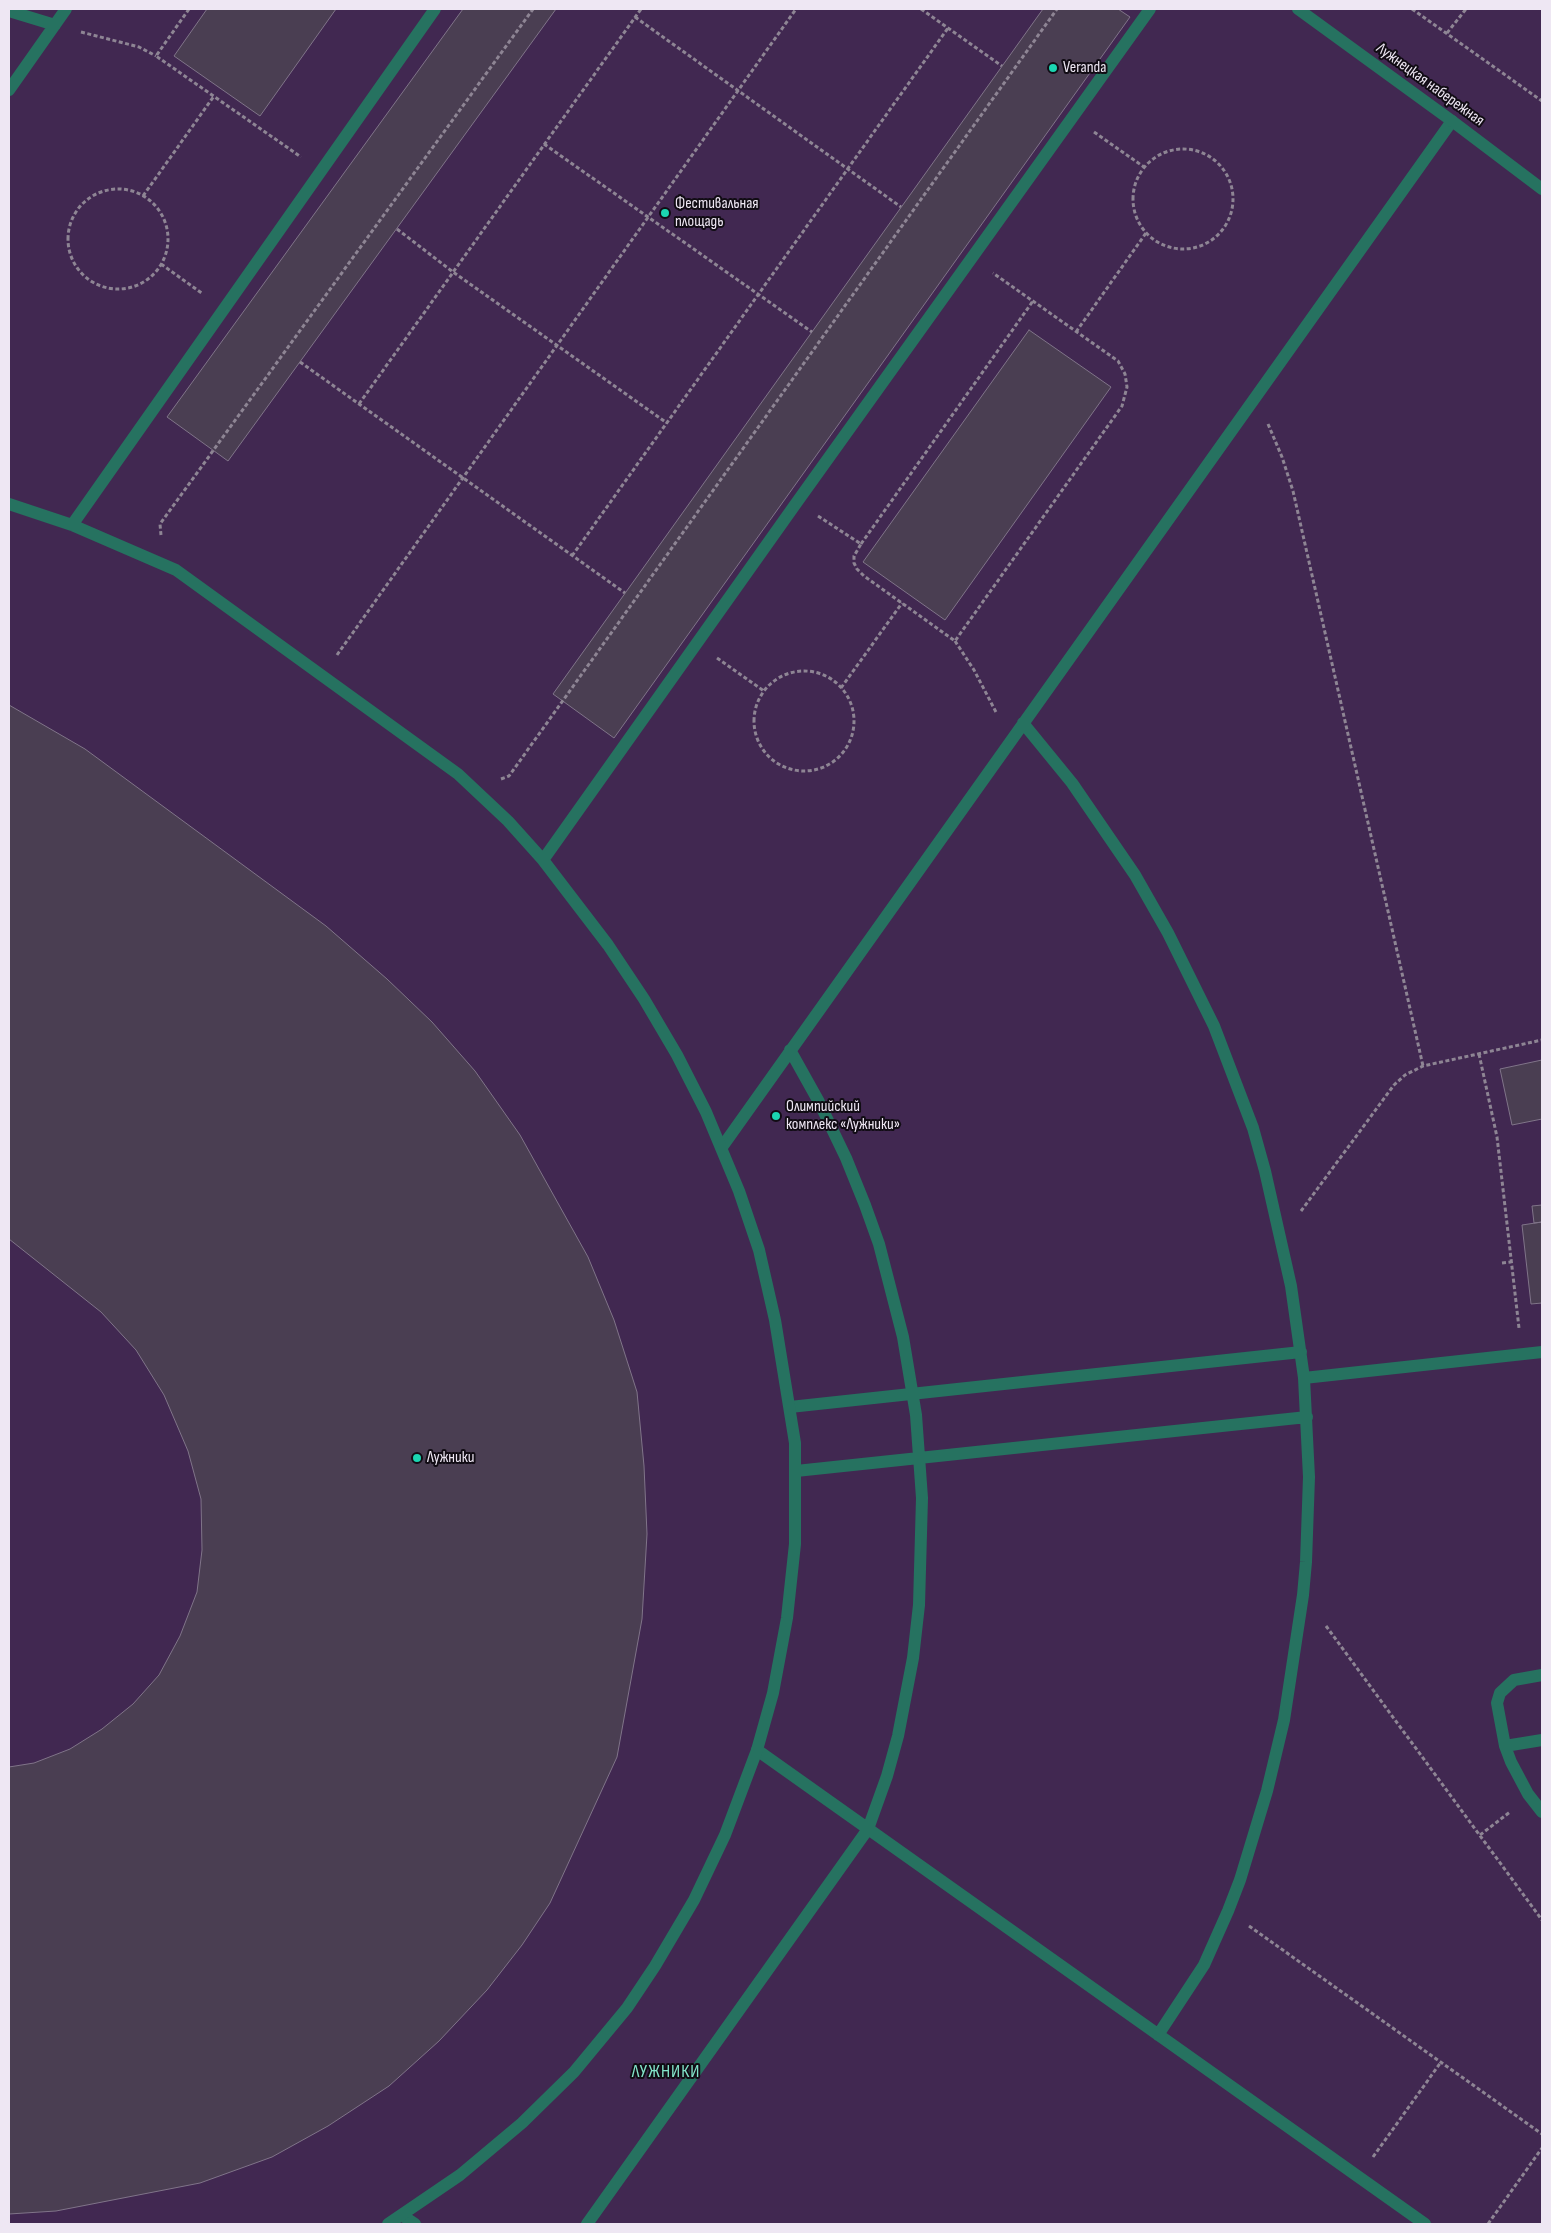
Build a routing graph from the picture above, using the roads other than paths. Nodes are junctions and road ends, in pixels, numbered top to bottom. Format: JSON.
{"nodes":[{"id":1,"x":66,"y":9,"type":"edge"},
{"id":2,"x":435,"y":9,"type":"edge"},
{"id":3,"x":1150,"y":9,"type":"edge"},
{"id":4,"x":1298,"y":9,"type":"edge"},
{"id":5,"x":9,"y":11,"type":"edge"},
{"id":6,"x":54,"y":25,"type":"junction"},
{"id":7,"x":9,"y":90,"type":"edge"},
{"id":8,"x":1452,"y":121,"type":"junction"},
{"id":9,"x":1542,"y":189,"type":"edge"},
{"id":10,"x":9,"y":504,"type":"edge"},
{"id":11,"x":72,"y":524,"type":"junction"},
{"id":12,"x":1023,"y":723,"type":"junction"},
{"id":13,"x":544,"y":860,"type":"junction"},
{"id":14,"x":790,"y":1050,"type":"junction"},
{"id":15,"x":722,"y":1147,"type":"junction"},
{"id":16,"x":1301,"y":1352,"type":"junction"},
{"id":17,"x":1542,"y":1352,"type":"edge"},
{"id":18,"x":1304,"y":1378,"type":"junction"},
{"id":19,"x":914,"y":1394,"type":"junction"},
{"id":20,"x":790,"y":1407,"type":"junction"},
{"id":21,"x":1307,"y":1417,"type":"junction"},
{"id":22,"x":920,"y":1458,"type":"junction"},
{"id":23,"x":796,"y":1471,"type":"junction"},
{"id":24,"x":1542,"y":1675,"type":"edge"},
{"id":25,"x":1542,"y":1740,"type":"edge"},
{"id":26,"x":1505,"y":1746,"type":"junction"},
{"id":27,"x":757,"y":1750,"type":"junction"},
{"id":28,"x":1542,"y":1812,"type":"edge"},
{"id":29,"x":868,"y":1829,"type":"junction"},
{"id":30,"x":1158,"y":2035,"type":"junction"},
{"id":31,"x":403,"y":2216,"type":"junction"},
{"id":32,"x":388,"y":2224,"type":"edge"},
{"id":33,"x":415,"y":2224,"type":"edge"},
{"id":34,"x":587,"y":2224,"type":"edge"},
{"id":35,"x":1425,"y":2224,"type":"edge"}],
"edges":[{"from":1,"to":6,"type":"street"},
{"from":2,"to":11,"type":"street"},
{"from":3,"to":13,"type":"street"},
{"from":4,"to":8,"type":"street","name":"Лужнецкая набережная"},
{"from":5,"to":6,"type":"street"},
{"from":6,"to":7,"type":"street"},
{"from":8,"to":9,"type":"street","name":"Лужнецкая набережная"},
{"from":8,"to":12,"type":"street"},
{"from":10,"to":11,"type":"street"},
{"from":11,"to":13,"type":"street"},
{"from":12,"to":14,"type":"street"},
{"from":12,"to":16,"type":"street"},
{"from":13,"to":15,"type":"street"},
{"from":14,"to":15,"type":"street"},
{"from":14,"to":19,"type":"street"},
{"from":15,"to":20,"type":"street"},
{"from":16,"to":18,"type":"street"},
{"from":16,"to":19,"type":"street"},
{"from":17,"to":18,"type":"street"},
{"from":18,"to":21,"type":"street"},
{"from":19,"to":20,"type":"street"},
{"from":19,"to":22,"type":"street"},
{"from":20,"to":23,"type":"street"},
{"from":21,"to":22,"type":"street"},
{"from":21,"to":30,"type":"street"},
{"from":22,"to":23,"type":"street"},
{"from":22,"to":29,"type":"street"},
{"from":23,"to":27,"type":"street"},
{"from":24,"to":26,"type":"street"},
{"from":25,"to":26,"type":"street"},
{"from":26,"to":28,"type":"street"},
{"from":27,"to":29,"type":"street"},
{"from":27,"to":31,"type":"street"},
{"from":29,"to":30,"type":"street"},
{"from":29,"to":34,"type":"street"},
{"from":30,"to":35,"type":"street"},
{"from":31,"to":32,"type":"street"},
{"from":31,"to":33,"type":"street"}]}
